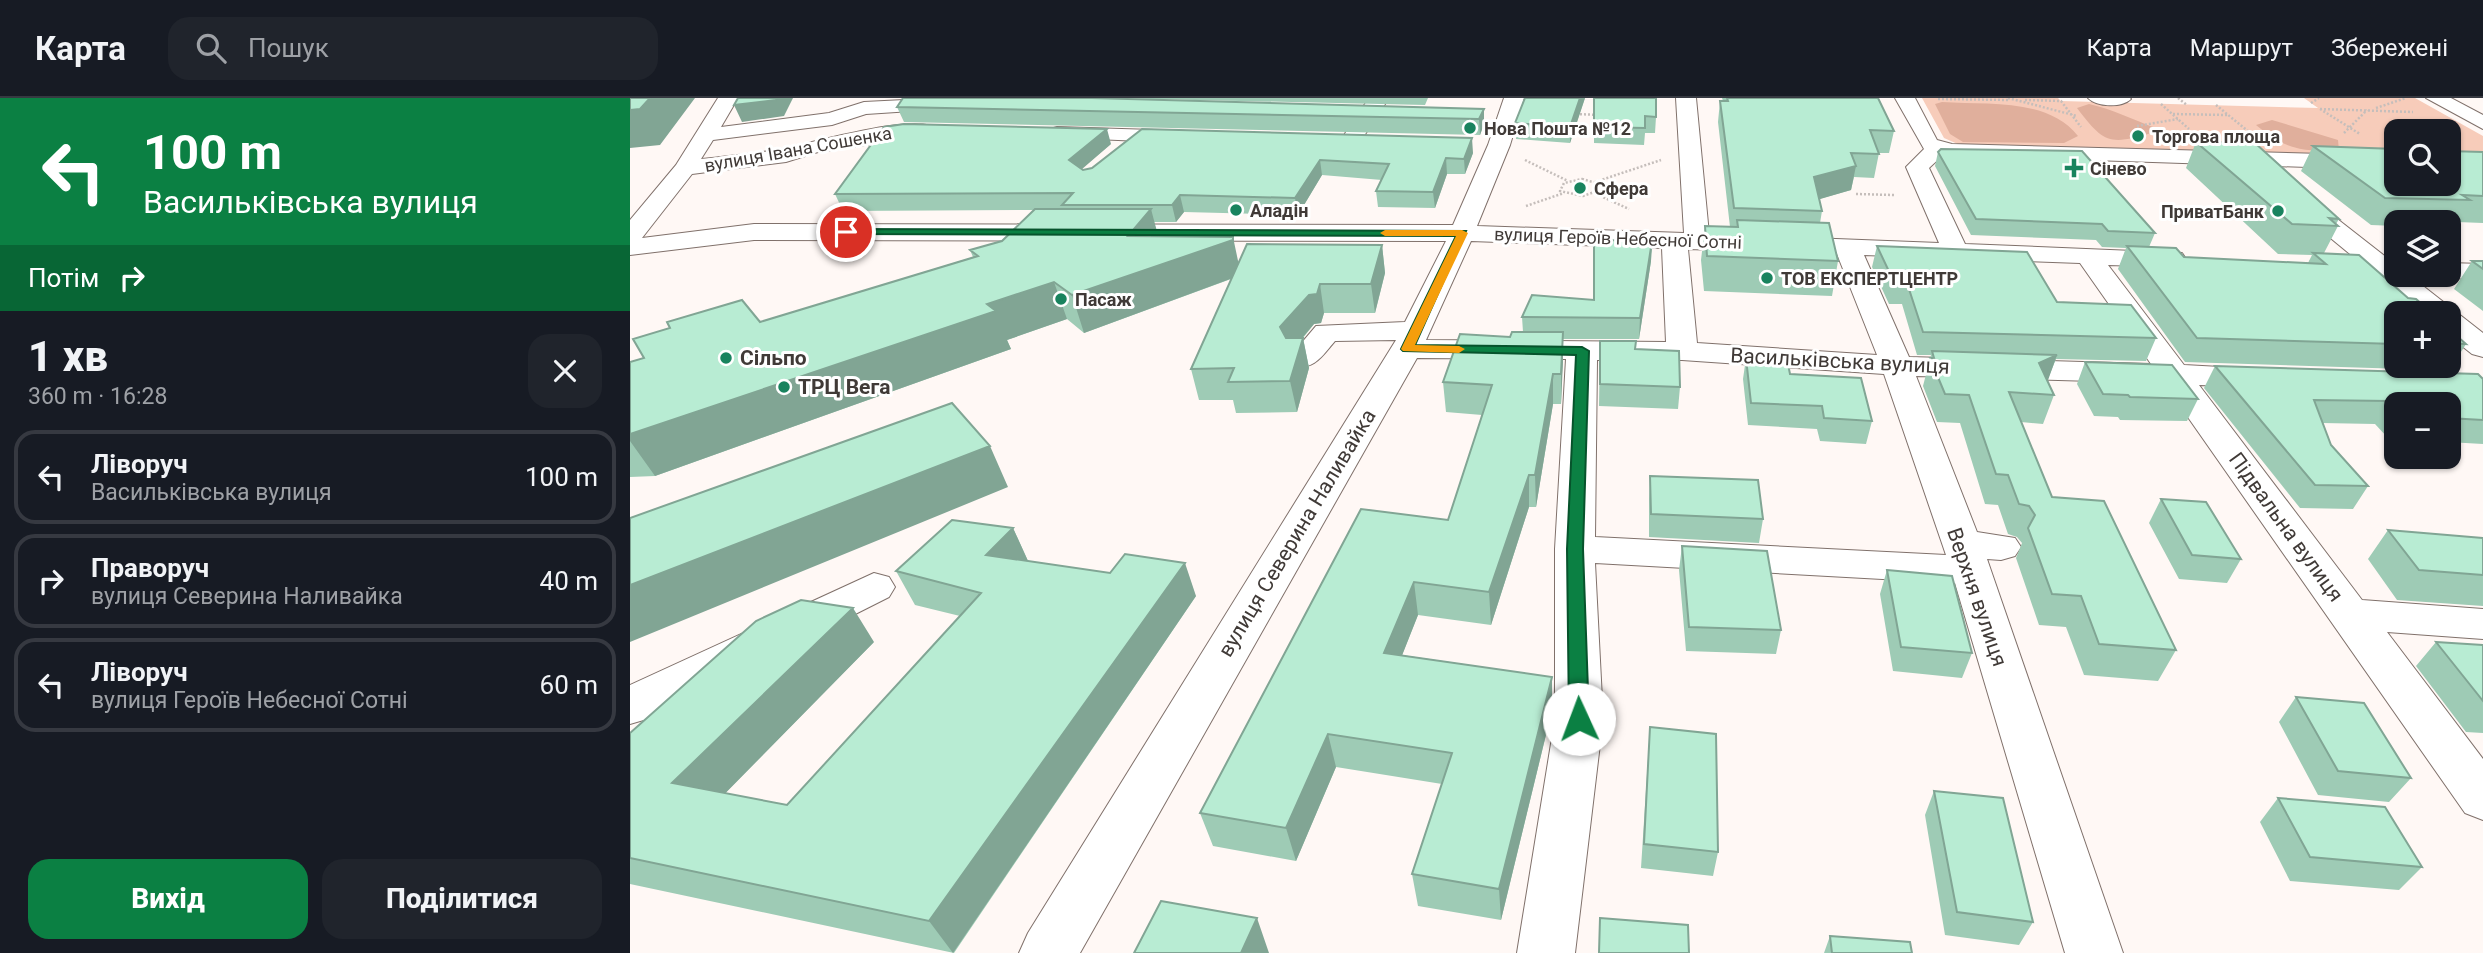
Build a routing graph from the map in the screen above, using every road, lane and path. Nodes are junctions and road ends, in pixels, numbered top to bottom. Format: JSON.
{"nodes":[{"id":1,"x":728,"y":98,"type":"edge"},
{"id":2,"x":1686,"y":98,"type":"edge"},
{"id":3,"x":1906,"y":98,"type":"edge"},
{"id":4,"x":2098,"y":98,"type":"edge"},
{"id":5,"x":2178,"y":98,"type":"edge"},
{"id":6,"x":2319,"y":98,"type":"edge"},
{"id":7,"x":2406,"y":98,"type":"edge"},
{"id":8,"x":2436,"y":98,"type":"edge"},
{"id":9,"x":1936,"y":99,"type":"edge"},
{"id":10,"x":2121,"y":99,"type":"edge"},
{"id":11,"x":2061,"y":101,"type":"dead end"},
{"id":12,"x":957,"y":102,"type":"edge"},
{"id":13,"x":2311,"y":103,"type":"dead end"},
{"id":14,"x":1374,"y":104,"type":"edge"},
{"id":15,"x":2187,"y":105,"type":"dead end"},
{"id":16,"x":1511,"y":107,"type":"edge"},
{"id":17,"x":2320,"y":108,"type":"dead end"},
{"id":18,"x":1343,"y":110,"type":"edge"},
{"id":19,"x":2367,"y":110,"type":"junction"},
{"id":20,"x":1398,"y":111,"type":"edge"},
{"id":21,"x":2417,"y":112,"type":"dead end"},
{"id":22,"x":1571,"y":114,"type":"edge"},
{"id":23,"x":2172,"y":114,"type":"dead end"},
{"id":24,"x":1482,"y":115,"type":"edge"},
{"id":25,"x":1610,"y":115,"type":"edge"},
{"id":26,"x":2227,"y":115,"type":"dead end"},
{"id":27,"x":2178,"y":119,"type":"dead end"},
{"id":28,"x":2483,"y":123,"type":"edge"},
{"id":29,"x":2131,"y":127,"type":"dead end"},
{"id":30,"x":951,"y":131,"type":"edge"},
{"id":31,"x":1032,"y":133,"type":"edge"},
{"id":32,"x":705,"y":135,"type":"junction"},
{"id":33,"x":1141,"y":135,"type":"junction"},
{"id":34,"x":2342,"y":135,"type":"dead end"},
{"id":35,"x":1207,"y":137,"type":"edge"},
{"id":36,"x":1325,"y":140,"type":"edge"},
{"id":37,"x":1351,"y":141,"type":"junction"},
{"id":38,"x":1378,"y":141,"type":"edge"},
{"id":39,"x":1471,"y":144,"type":"edge"},
{"id":40,"x":1498,"y":146,"type":"junction"},
{"id":41,"x":1938,"y":148,"type":"junction"},
{"id":42,"x":1690,"y":150,"type":"junction"},
{"id":43,"x":1119,"y":152,"type":"edge"},
{"id":44,"x":2248,"y":159,"type":"junction"},
{"id":45,"x":2384,"y":163,"type":"edge"},
{"id":46,"x":685,"y":168,"type":"junction"},
{"id":47,"x":1569,"y":181,"type":"junction"},
{"id":48,"x":1595,"y":182,"type":"junction"},
{"id":49,"x":1856,"y":194,"type":"dead end"},
{"id":50,"x":1894,"y":195,"type":"dead end"},
{"id":51,"x":1462,"y":233,"type":"junction"},
{"id":52,"x":630,"y":236,"type":"edge"},
{"id":53,"x":1686,"y":240,"type":"junction"},
{"id":54,"x":1847,"y":246,"type":"junction"},
{"id":55,"x":630,"y":247,"type":"edge"},
{"id":56,"x":1955,"y":250,"type":"junction"},
{"id":57,"x":2088,"y":256,"type":"junction"},
{"id":58,"x":2197,"y":260,"type":"edge"},
{"id":59,"x":2292,"y":264,"type":"edge"},
{"id":60,"x":2384,"y":264,"type":"edge"},
{"id":61,"x":2384,"y":269,"type":"edge"},
{"id":62,"x":2461,"y":271,"type":"edge"},
{"id":63,"x":2483,"y":272,"type":"edge"},
{"id":64,"x":2410,"y":287,"type":"edge"},
{"id":65,"x":2426,"y":301,"type":"edge"},
{"id":66,"x":2461,"y":330,"type":"edge"},
{"id":67,"x":1411,"y":340,"type":"junction"},
{"id":68,"x":2483,"y":348,"type":"edge"},
{"id":69,"x":1582,"y":351,"type":"junction"},
{"id":70,"x":1682,"y":351,"type":"junction"},
{"id":71,"x":1303,"y":359,"type":"edge"},
{"id":72,"x":1897,"y":366,"type":"junction"},
{"id":73,"x":2175,"y":375,"type":"junction"},
{"id":74,"x":2295,"y":378,"type":"edge"},
{"id":75,"x":1575,"y":549,"type":"junction"},
{"id":76,"x":1977,"y":553,"type":"junction"},
{"id":77,"x":874,"y":587,"type":"dead end"},
{"id":78,"x":2350,"y":614,"type":"junction"},
{"id":79,"x":2483,"y":624,"type":"edge"},
{"id":80,"x":630,"y":706,"type":"edge"},
{"id":81,"x":2483,"y":798,"type":"edge"},
{"id":82,"x":1048,"y":953,"type":"edge"},
{"id":83,"x":1546,"y":953,"type":"edge"},
{"id":84,"x":2094,"y":953,"type":"edge"}],
"edges":[{"from":1,"to":32,"type":"street"},
{"from":2,"to":42,"type":"street"},
{"from":3,"to":41,"type":"street"},
{"from":4,"to":10,"type":"street"},
{"from":5,"to":15,"type":"path"},
{"from":6,"to":13,"type":"path"},
{"from":7,"to":19,"type":"path"},
{"from":8,"to":28,"type":"street"},
{"from":9,"to":11,"type":"path"},
{"from":12,"to":32,"type":"street"},
{"from":14,"to":18,"type":"street"},
{"from":14,"to":20,"type":"street"},
{"from":14,"to":37,"type":"street"},
{"from":16,"to":24,"type":"street"},
{"from":16,"to":40,"type":"street","name":"вулиця Северина Наливайка"},
{"from":17,"to":19,"type":"path"},
{"from":19,"to":21,"type":"path"},
{"from":19,"to":34,"type":"path"},
{"from":22,"to":25,"type":"path"},
{"from":23,"to":26,"type":"path"},
{"from":27,"to":29,"type":"path"},
{"from":30,"to":46,"type":"street","name":"вулиця Івана Сошенка"},
{"from":31,"to":33,"type":"street"},
{"from":32,"to":46,"type":"street"},
{"from":33,"to":35,"type":"street"},
{"from":33,"to":43,"type":"street"},
{"from":36,"to":37,"type":"street"},
{"from":37,"to":38,"type":"street"},
{"from":39,"to":40,"type":"street"},
{"from":40,"to":47,"type":"path"},
{"from":40,"to":51,"type":"street","name":"вулиця Северина Наливайка"},
{"from":41,"to":44,"type":"street"},
{"from":41,"to":56,"type":"street"},
{"from":42,"to":48,"type":"path"},
{"from":42,"to":53,"type":"street"},
{"from":44,"to":45,"type":"street"},
{"from":44,"to":60,"type":"street"},
{"from":46,"to":52,"type":"street"},
{"from":47,"to":48,"type":"path"},
{"from":47,"to":48,"type":"path"},
{"from":49,"to":50,"type":"path"},
{"from":51,"to":53,"type":"street","name":"вулиця Героїв Небесної Сотні"},
{"from":51,"to":55,"type":"street","name":"вулиця Героїв Небесної Сотні"},
{"from":51,"to":67,"type":"street","name":"вулиця Северина Наливайка"},
{"from":53,"to":54,"type":"street","name":"вулиця Героїв Небесної Сотні"},
{"from":53,"to":70,"type":"street"},
{"from":54,"to":56,"type":"street","name":"вулиця Героїв Небесної Сотні"},
{"from":54,"to":72,"type":"street","name":"Верхня вулиця"},
{"from":56,"to":57,"type":"street","name":"вулиця Героїв Небесної Сотні"},
{"from":57,"to":58,"type":"street","name":"вулиця Героїв Небесної Сотні"},
{"from":57,"to":73,"type":"street","name":"Підвальна вулиця"},
{"from":59,"to":61,"type":"street"},
{"from":62,"to":63,"type":"street"},
{"from":64,"to":65,"type":"street"},
{"from":66,"to":68,"type":"street"},
{"from":67,"to":69,"type":"street","name":"Васильківська вулиця"},
{"from":67,"to":71,"type":"street","name":"Васильківська вулиця"},
{"from":67,"to":82,"type":"street","name":"вулиця Северина Наливайка"},
{"from":69,"to":70,"type":"street","name":"Васильківська вулиця"},
{"from":69,"to":75,"type":"street"},
{"from":70,"to":72,"type":"street","name":"Васильківська вулиця"},
{"from":72,"to":73,"type":"street","name":"Васильківська вулиця"},
{"from":72,"to":76,"type":"street","name":"Верхня вулиця"},
{"from":73,"to":74,"type":"street","name":"Васильківська вулиця"},
{"from":73,"to":78,"type":"street","name":"Підвальна вулиця"},
{"from":75,"to":76,"type":"street"},
{"from":75,"to":83,"type":"street"},
{"from":76,"to":84,"type":"street","name":"Верхня вулиця"},
{"from":77,"to":80,"type":"street"},
{"from":78,"to":79,"type":"street"},
{"from":78,"to":81,"type":"street","name":"Підвальна вулиця"}]}
